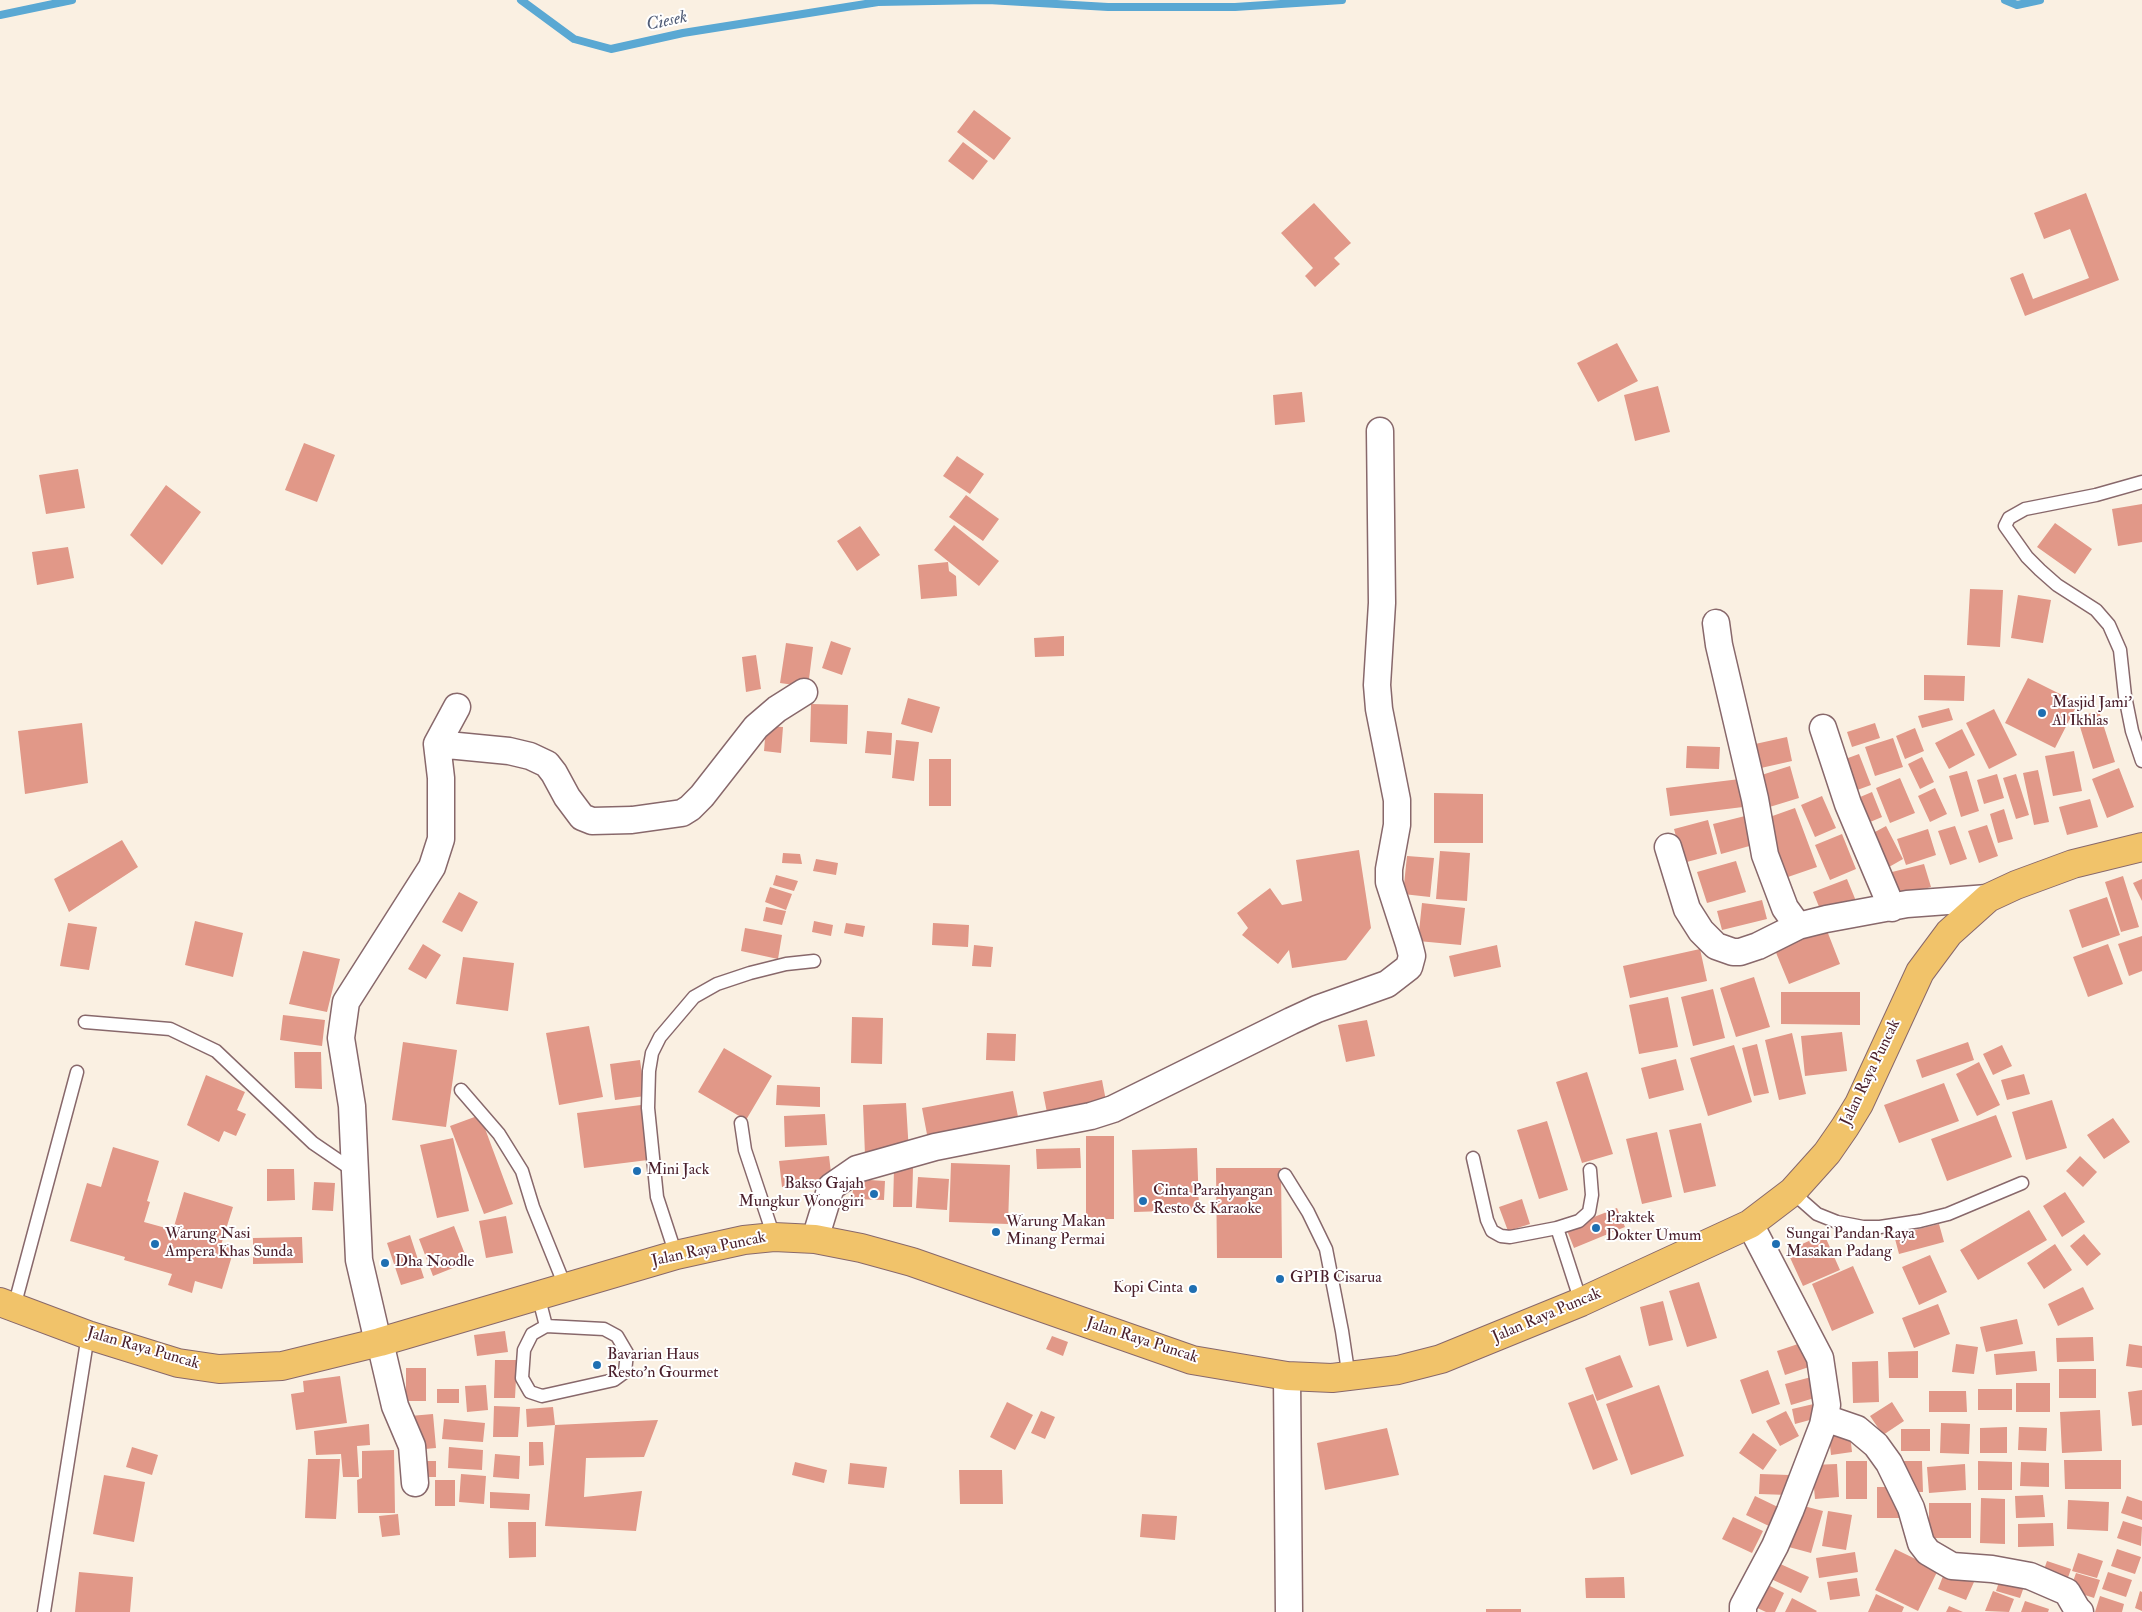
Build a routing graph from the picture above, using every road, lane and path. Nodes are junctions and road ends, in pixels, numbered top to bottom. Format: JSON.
{"nodes":[{"id":1,"x":1380,"y":431,"type":"dead end"},
{"id":2,"x":2142,"y":482,"type":"edge"},
{"id":3,"x":1716,"y":623,"type":"dead end"},
{"id":4,"x":804,"y":692,"type":"dead end"},
{"id":5,"x":458,"y":707,"type":"dead end"},
{"id":6,"x":1823,"y":728,"type":"dead end"},
{"id":7,"x":437,"y":744,"type":"junction"},
{"id":8,"x":2142,"y":761,"type":"edge"},
{"id":9,"x":1668,"y":847,"type":"dead end"},
{"id":10,"x":2142,"y":847,"type":"edge"},
{"id":11,"x":1988,"y":898,"type":"junction"},
{"id":12,"x":1892,"y":908,"type":"junction"},
{"id":13,"x":1798,"y":926,"type":"junction"},
{"id":14,"x":814,"y":961,"type":"dead end"},
{"id":15,"x":86,"y":1022,"type":"dead end"},
{"id":16,"x":77,"y":1072,"type":"dead end"},
{"id":17,"x":461,"y":1090,"type":"dead end"},
{"id":18,"x":741,"y":1123,"type":"dead end"},
{"id":19,"x":1473,"y":1158,"type":"dead end"},
{"id":20,"x":1590,"y":1170,"type":"dead end"},
{"id":21,"x":354,"y":1171,"type":"junction"},
{"id":22,"x":1285,"y":1175,"type":"dead end"},
{"id":23,"x":2022,"y":1183,"type":"dead end"},
{"id":24,"x":1792,"y":1192,"type":"junction"},
{"id":25,"x":1750,"y":1224,"type":"junction"},
{"id":26,"x":1557,"y":1228,"type":"junction"},
{"id":27,"x":774,"y":1237,"type":"junction"},
{"id":28,"x":815,"y":1239,"type":"junction"},
{"id":29,"x":676,"y":1255,"type":"junction"},
{"id":30,"x":565,"y":1286,"type":"junction"},
{"id":31,"x":538,"y":1295,"type":"junction"},
{"id":32,"x":1581,"y":1302,"type":"junction"},
{"id":33,"x":7,"y":1305,"type":"edge"},
{"id":34,"x":546,"y":1326,"type":"junction"},
{"id":35,"x":88,"y":1335,"type":"junction"},
{"id":36,"x":379,"y":1342,"type":"junction"},
{"id":37,"x":1287,"y":1376,"type":"junction"},
{"id":38,"x":1349,"y":1378,"type":"junction"},
{"id":39,"x":1825,"y":1418,"type":"junction"},
{"id":40,"x":414,"y":1483,"type":"dead end"},
{"id":41,"x":44,"y":1612,"type":"edge"},
{"id":42,"x":1289,"y":1612,"type":"edge"},
{"id":43,"x":1743,"y":1612,"type":"edge"},
{"id":44,"x":2080,"y":1612,"type":"edge"}],
"edges":[{"from":1,"to":28,"type":"street"},
{"from":2,"to":8,"type":"lane"},
{"from":3,"to":13,"type":"street"},
{"from":4,"to":7,"type":"street"},
{"from":5,"to":7,"type":"street"},
{"from":6,"to":12,"type":"street"},
{"from":7,"to":21,"type":"street"},
{"from":9,"to":13,"type":"street"},
{"from":10,"to":11,"type":"highway","name":"Jalan Raya Puncak"},
{"from":11,"to":12,"type":"street"},
{"from":11,"to":24,"type":"highway","name":"Jalan Raya Puncak"},
{"from":12,"to":13,"type":"street"},
{"from":14,"to":29,"type":"lane"},
{"from":15,"to":21,"type":"lane"},
{"from":16,"to":33,"type":"lane"},
{"from":17,"to":30,"type":"lane"},
{"from":18,"to":27,"type":"lane"},
{"from":19,"to":26,"type":"lane"},
{"from":20,"to":26,"type":"lane"},
{"from":21,"to":36,"type":"street"},
{"from":22,"to":38,"type":"lane"},
{"from":23,"to":24,"type":"lane"},
{"from":24,"to":25,"type":"highway","name":"Jalan Raya Puncak"},
{"from":25,"to":32,"type":"highway","name":"Jalan Raya Puncak"},
{"from":25,"to":39,"type":"street"},
{"from":26,"to":32,"type":"lane"},
{"from":27,"to":28,"type":"highway","name":"Jalan Raya Puncak"},
{"from":27,"to":29,"type":"highway","name":"Jalan Raya Puncak"},
{"from":28,"to":37,"type":"highway","name":"Jalan Raya Puncak"},
{"from":29,"to":30,"type":"highway","name":"Jalan Raya Puncak"},
{"from":30,"to":31,"type":"highway","name":"Jalan Raya Puncak"},
{"from":31,"to":34,"type":"lane"},
{"from":31,"to":36,"type":"highway","name":"Jalan Raya Puncak"},
{"from":32,"to":38,"type":"highway","name":"Jalan Raya Puncak"},
{"from":33,"to":35,"type":"highway","name":"Jalan Raya Puncak"},
{"from":34,"to":34,"type":"lane"},
{"from":35,"to":36,"type":"highway","name":"Jalan Raya Puncak"},
{"from":35,"to":41,"type":"lane"},
{"from":36,"to":40,"type":"street"},
{"from":37,"to":38,"type":"highway","name":"Jalan Raya Puncak"},
{"from":37,"to":42,"type":"street"},
{"from":39,"to":43,"type":"street"},
{"from":39,"to":44,"type":"street"}]}
